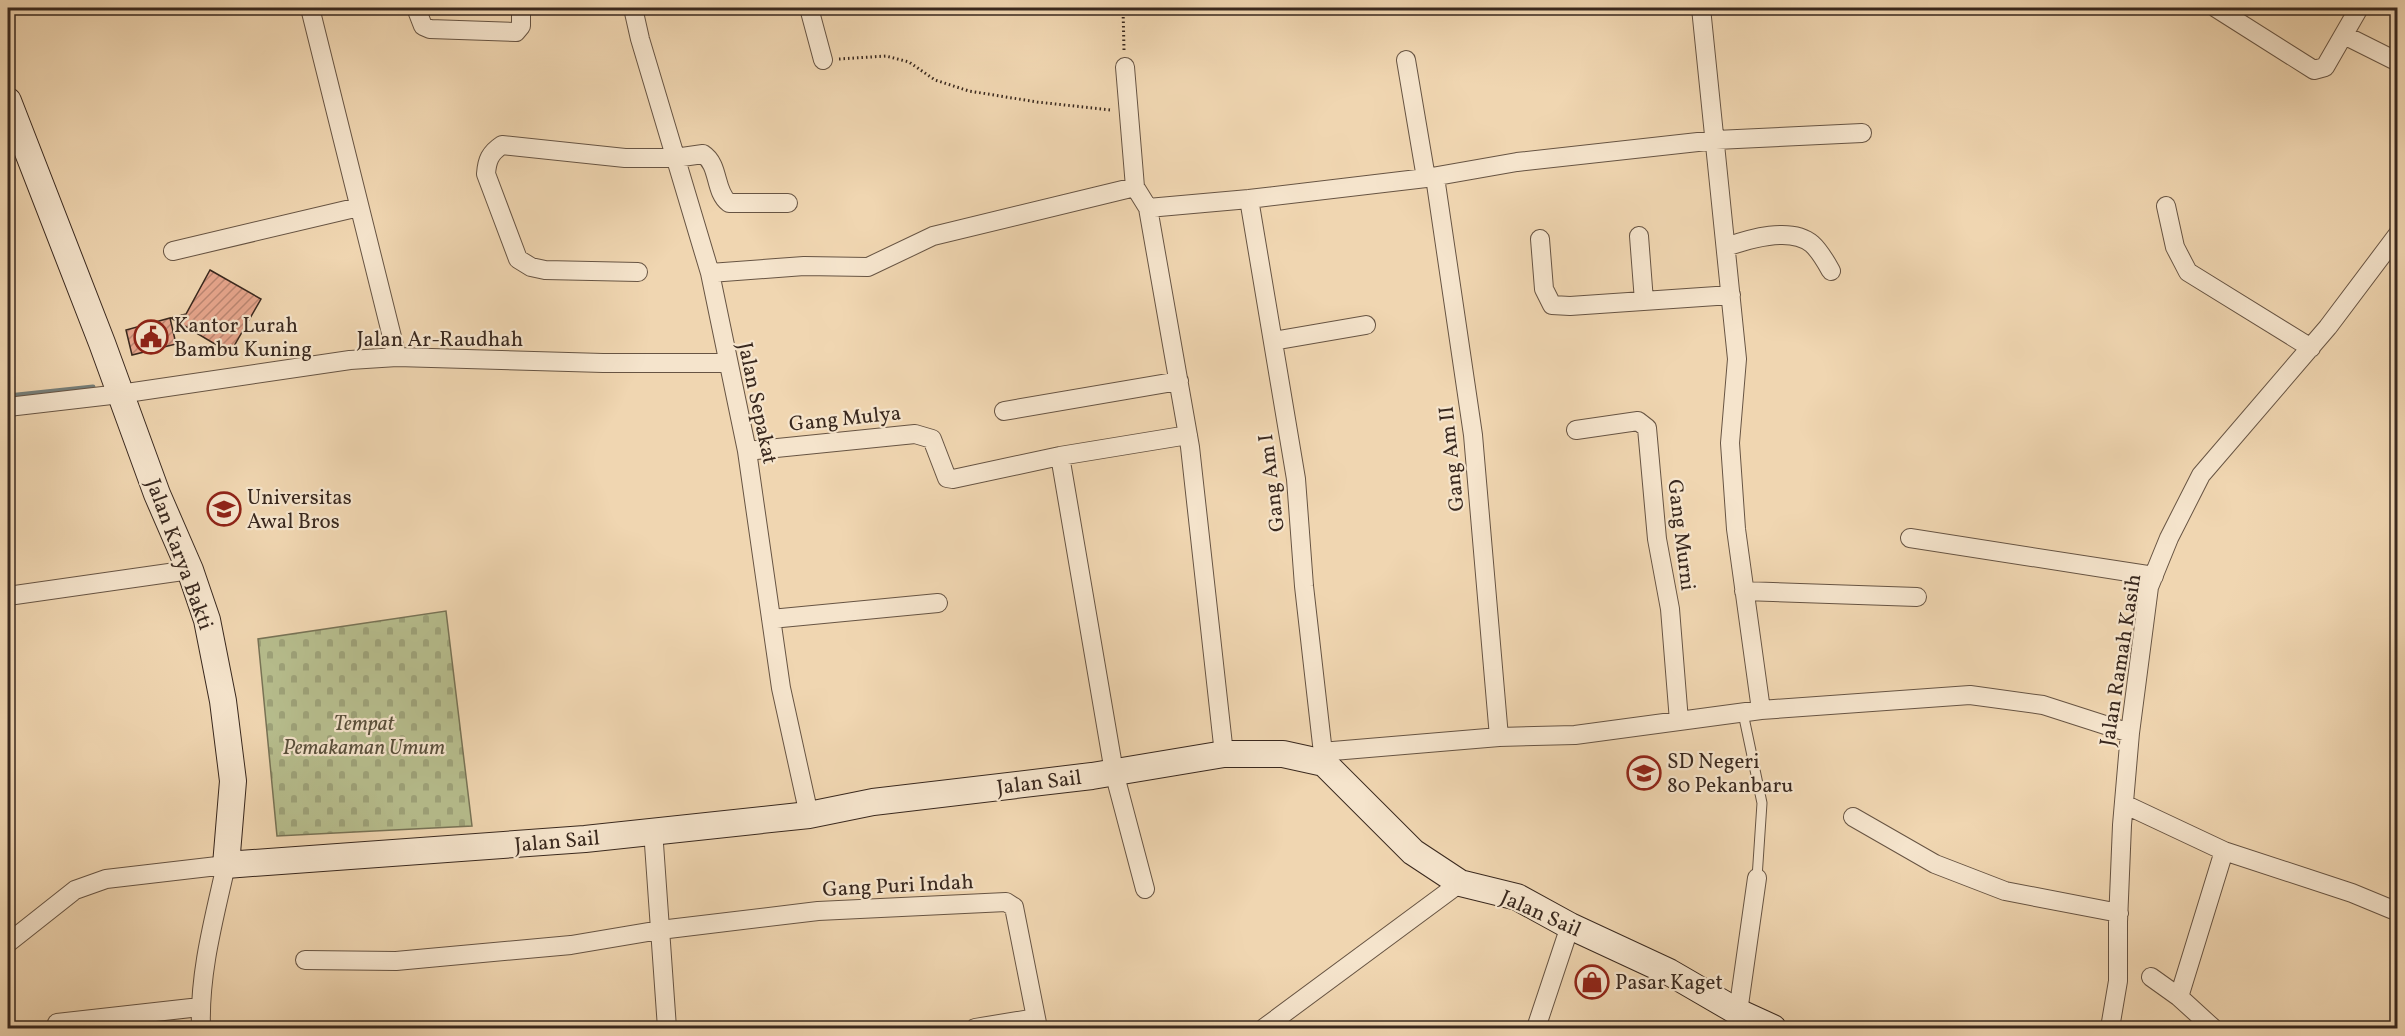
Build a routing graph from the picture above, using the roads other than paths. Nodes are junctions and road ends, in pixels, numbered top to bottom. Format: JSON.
{"nodes":[{"id":1,"x":310,"y":8,"type":"edge"},
{"id":2,"x":416,"y":8,"type":"edge"},
{"id":3,"x":521,"y":8,"type":"edge"},
{"id":4,"x":633,"y":8,"type":"edge"},
{"id":5,"x":808,"y":8,"type":"edge"},
{"id":6,"x":1701,"y":8,"type":"edge"},
{"id":7,"x":2216,"y":8,"type":"edge"},
{"id":8,"x":2359,"y":8,"type":"edge"},
{"id":9,"x":2344,"y":35,"type":"junction"},
{"id":10,"x":823,"y":60,"type":"road end"},
{"id":11,"x":1406,"y":60,"type":"dead end"},
{"id":12,"x":2397,"y":62,"type":"edge"},
{"id":13,"x":1125,"y":67,"type":"road end"},
{"id":14,"x":10,"y":112,"type":"edge"},
{"id":15,"x":1862,"y":133,"type":"dead end"},
{"id":16,"x":1716,"y":140,"type":"junction"},
{"id":17,"x":675,"y":158,"type":"junction"},
{"id":18,"x":1430,"y":178,"type":"junction"},
{"id":19,"x":1135,"y":187,"type":"junction"},
{"id":20,"x":1250,"y":199,"type":"junction"},
{"id":21,"x":788,"y":203,"type":"dead end"},
{"id":22,"x":2166,"y":206,"type":"dead end"},
{"id":23,"x":359,"y":207,"type":"junction"},
{"id":24,"x":1148,"y":208,"type":"junction"},
{"id":25,"x":2397,"y":234,"type":"edge"},
{"id":26,"x":1638,"y":236,"type":"dead end"},
{"id":27,"x":1540,"y":239,"type":"dead end"},
{"id":28,"x":1726,"y":247,"type":"junction"},
{"id":29,"x":173,"y":251,"type":"dead end"},
{"id":30,"x":638,"y":272,"type":"dead end"},
{"id":31,"x":1831,"y":272,"type":"dead end"},
{"id":32,"x":710,"y":273,"type":"junction"},
{"id":33,"x":1731,"y":295,"type":"junction"},
{"id":34,"x":1644,"y":301,"type":"junction"},
{"id":35,"x":1366,"y":325,"type":"dead end"},
{"id":36,"x":1273,"y":340,"type":"junction"},
{"id":37,"x":2311,"y":348,"type":"junction"},
{"id":38,"x":397,"y":357,"type":"junction"},
{"id":39,"x":727,"y":363,"type":"junction"},
{"id":40,"x":1179,"y":381,"type":"junction"},
{"id":41,"x":120,"y":394,"type":"junction"},
{"id":42,"x":8,"y":407,"type":"edge"},
{"id":43,"x":1004,"y":411,"type":"dead end"},
{"id":44,"x":1576,"y":430,"type":"dead end"},
{"id":45,"x":1188,"y":435,"type":"junction"},
{"id":46,"x":747,"y":451,"type":"junction"},
{"id":47,"x":1060,"y":456,"type":"junction"},
{"id":48,"x":1910,"y":538,"type":"dead end"},
{"id":49,"x":190,"y":570,"type":"junction"},
{"id":50,"x":2154,"y":576,"type":"junction"},
{"id":51,"x":1744,"y":591,"type":"junction"},
{"id":52,"x":8,"y":596,"type":"edge"},
{"id":53,"x":1917,"y":597,"type":"dead end"},
{"id":54,"x":938,"y":603,"type":"dead end"},
{"id":55,"x":771,"y":619,"type":"junction"},
{"id":56,"x":1752,"y":712,"type":"junction"},
{"id":57,"x":1679,"y":721,"type":"junction"},
{"id":58,"x":2130,"y":733,"type":"junction"},
{"id":59,"x":1499,"y":737,"type":"junction"},
{"id":60,"x":1224,"y":754,"type":"junction"},
{"id":61,"x":1323,"y":757,"type":"junction"},
{"id":62,"x":1114,"y":772,"type":"junction"},
{"id":63,"x":2124,"y":804,"type":"junction"},
{"id":64,"x":809,"y":815,"type":"junction"},
{"id":65,"x":1853,"y":817,"type":"dead end"},
{"id":66,"x":653,"y":830,"type":"junction"},
{"id":67,"x":2224,"y":851,"type":"junction"},
{"id":68,"x":226,"y":865,"type":"junction"},
{"id":69,"x":1757,"y":878,"type":"joint"},
{"id":70,"x":1460,"y":883,"type":"junction"},
{"id":71,"x":1145,"y":889,"type":"dead end"},
{"id":72,"x":2397,"y":912,"type":"edge"},
{"id":73,"x":2119,"y":913,"type":"junction"},
{"id":74,"x":1570,"y":926,"type":"junction"},
{"id":75,"x":660,"y":930,"type":"junction"},
{"id":76,"x":8,"y":943,"type":"edge"},
{"id":77,"x":305,"y":960,"type":"dead end"},
{"id":78,"x":2151,"y":977,"type":"dead end"},
{"id":79,"x":2179,"y":997,"type":"junction"},
{"id":80,"x":200,"y":1007,"type":"junction"},
{"id":81,"x":1738,"y":1012,"type":"junction"},
{"id":82,"x":57,"y":1023,"type":"dead end"},
{"id":83,"x":1037,"y":1023,"type":"edge"},
{"id":84,"x":201,"y":1029,"type":"edge"},
{"id":85,"x":667,"y":1029,"type":"edge"},
{"id":86,"x":975,"y":1029,"type":"edge"},
{"id":87,"x":1264,"y":1029,"type":"edge"},
{"id":88,"x":1536,"y":1029,"type":"edge"},
{"id":89,"x":1773,"y":1029,"type":"edge"},
{"id":90,"x":2110,"y":1029,"type":"edge"},
{"id":91,"x":2213,"y":1029,"type":"edge"}],
"edges":[{"from":1,"to":23,"type":"street"},
{"from":2,"to":3,"type":"street"},
{"from":4,"to":17,"type":"street","name":"Jalan Sepakat"},
{"from":5,"to":10,"type":"street"},
{"from":6,"to":16,"type":"street"},
{"from":7,"to":9,"type":"street"},
{"from":8,"to":9,"type":"street"},
{"from":9,"to":12,"type":"street"},
{"from":11,"to":18,"type":"street","name":"Gang Am II"},
{"from":13,"to":19,"type":"street"},
{"from":14,"to":41,"type":"street","name":"Jalan Karya Bakti"},
{"from":15,"to":16,"type":"street"},
{"from":16,"to":18,"type":"street"},
{"from":16,"to":28,"type":"street"},
{"from":17,"to":21,"type":"street"},
{"from":17,"to":30,"type":"street"},
{"from":17,"to":32,"type":"street","name":"Jalan Sepakat"},
{"from":18,"to":20,"type":"street"},
{"from":18,"to":59,"type":"street","name":"Gang Am II"},
{"from":19,"to":24,"type":"street"},
{"from":19,"to":32,"type":"street"},
{"from":20,"to":24,"type":"street"},
{"from":20,"to":36,"type":"street","name":"Gang Am I"},
{"from":22,"to":37,"type":"street"},
{"from":23,"to":29,"type":"street"},
{"from":23,"to":38,"type":"street"},
{"from":24,"to":40,"type":"street"},
{"from":25,"to":37,"type":"street","name":"Jalan Ramah Kasih"},
{"from":26,"to":34,"type":"street"},
{"from":27,"to":34,"type":"street"},
{"from":28,"to":31,"type":"street"},
{"from":28,"to":33,"type":"street"},
{"from":32,"to":39,"type":"street","name":"Jalan Sepakat"},
{"from":33,"to":34,"type":"street"},
{"from":33,"to":51,"type":"street"},
{"from":35,"to":36,"type":"street"},
{"from":36,"to":61,"type":"street","name":"Gang Am I"},
{"from":37,"to":50,"type":"street","name":"Jalan Ramah Kasih"},
{"from":38,"to":39,"type":"street","name":"Jalan Ar-Raudhah"},
{"from":38,"to":41,"type":"street","name":"Jalan Ar-Raudhah"},
{"from":39,"to":46,"type":"street","name":"Jalan Sepakat"},
{"from":40,"to":43,"type":"street"},
{"from":40,"to":45,"type":"street"},
{"from":41,"to":42,"type":"street","name":"Jalan Ar-Raudhah"},
{"from":41,"to":49,"type":"street","name":"Jalan Karya Bakti"},
{"from":44,"to":57,"type":"street","name":"Gang Murni"},
{"from":45,"to":47,"type":"street","name":"Gang Mulya"},
{"from":45,"to":60,"type":"street"},
{"from":46,"to":47,"type":"street","name":"Gang Mulya"},
{"from":46,"to":55,"type":"street","name":"Jalan Sepakat"},
{"from":47,"to":62,"type":"street"},
{"from":48,"to":50,"type":"street"},
{"from":49,"to":52,"type":"street"},
{"from":49,"to":68,"type":"street","name":"Jalan Karya Bakti"},
{"from":50,"to":58,"type":"street","name":"Jalan Ramah Kasih"},
{"from":51,"to":53,"type":"street"},
{"from":51,"to":56,"type":"street"},
{"from":54,"to":55,"type":"street"},
{"from":55,"to":64,"type":"street","name":"Jalan Sepakat"},
{"from":56,"to":57,"type":"street"},
{"from":56,"to":58,"type":"street"},
{"from":56,"to":69,"type":"lane"},
{"from":57,"to":59,"type":"street"},
{"from":58,"to":63,"type":"street","name":"Jalan Ramah Kasih"},
{"from":59,"to":61,"type":"street"},
{"from":60,"to":61,"type":"street","name":"Jalan Sail"},
{"from":60,"to":62,"type":"street","name":"Jalan Sail"},
{"from":61,"to":70,"type":"street","name":"Jalan Sail"},
{"from":62,"to":64,"type":"street","name":"Jalan Sail"},
{"from":62,"to":71,"type":"street"},
{"from":63,"to":67,"type":"street"},
{"from":63,"to":73,"type":"street","name":"Jalan Ramah Kasih"},
{"from":64,"to":66,"type":"street","name":"Jalan Sail"},
{"from":65,"to":73,"type":"street"},
{"from":66,"to":68,"type":"street","name":"Jalan Sail"},
{"from":66,"to":75,"type":"street"},
{"from":67,"to":72,"type":"street"},
{"from":67,"to":79,"type":"street"},
{"from":68,"to":76,"type":"street"},
{"from":68,"to":80,"type":"street","name":"Jalan Karya Bakti"},
{"from":69,"to":81,"type":"street"},
{"from":70,"to":74,"type":"street","name":"Jalan Sail"},
{"from":70,"to":87,"type":"street"},
{"from":73,"to":90,"type":"street","name":"Jalan Ramah Kasih"},
{"from":74,"to":81,"type":"street","name":"Jalan Sail"},
{"from":74,"to":88,"type":"street"},
{"from":75,"to":77,"type":"street","name":"Gang Puri Indah"},
{"from":75,"to":83,"type":"street","name":"Gang Puri Indah"},
{"from":75,"to":85,"type":"street"},
{"from":78,"to":79,"type":"street"},
{"from":79,"to":91,"type":"street"},
{"from":80,"to":82,"type":"street"},
{"from":80,"to":84,"type":"street","name":"Jalan Karya Bakti"},
{"from":81,"to":89,"type":"street","name":"Jalan Sail"},
{"from":83,"to":86,"type":"street"}]}
